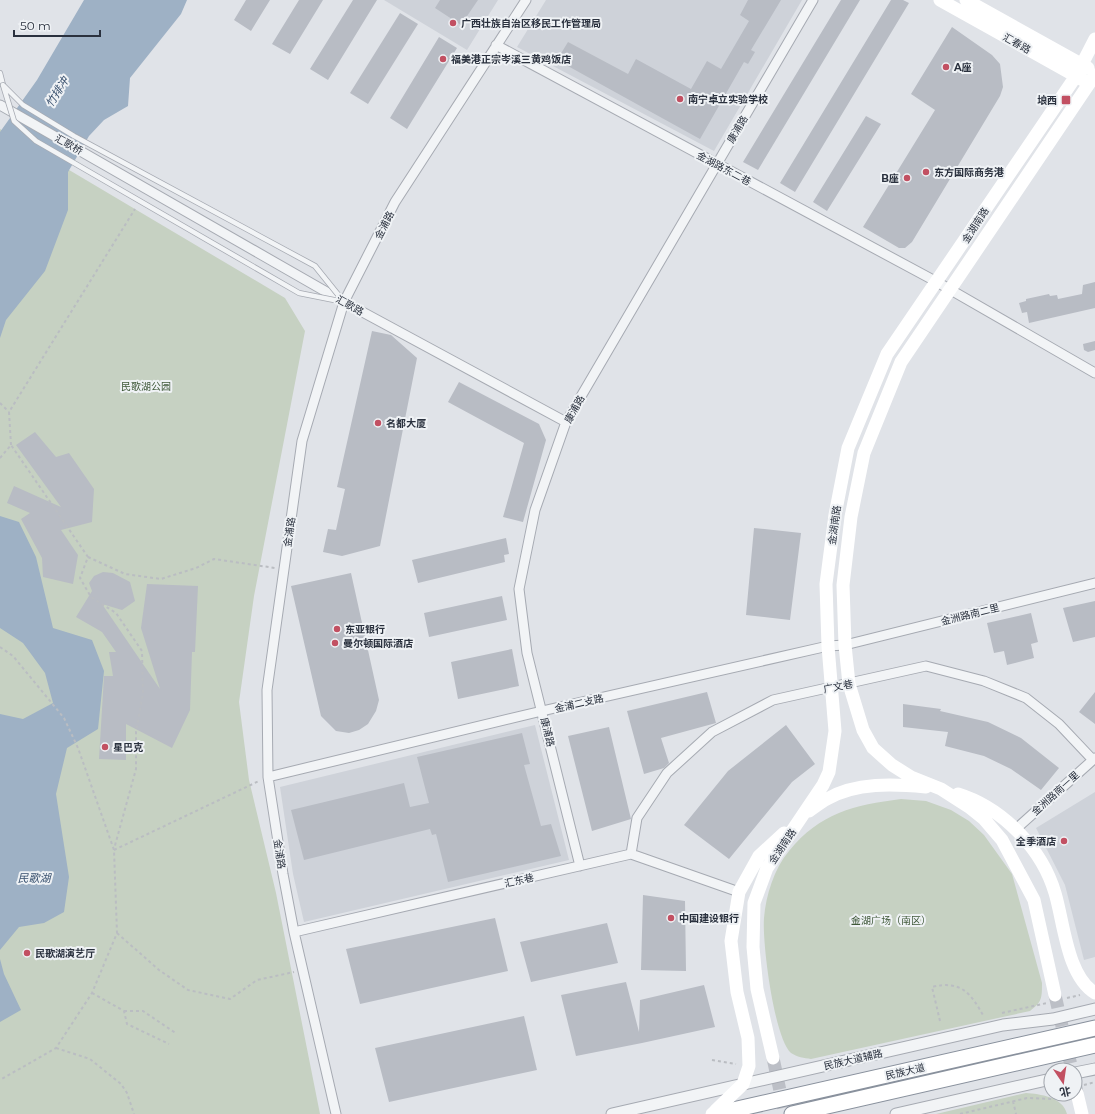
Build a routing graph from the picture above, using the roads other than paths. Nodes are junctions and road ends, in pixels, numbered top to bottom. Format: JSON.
{"nodes":[{"id":1,"x":526,"y":0,"type":"edge"},
{"id":2,"x":813,"y":0,"type":"edge"},
{"id":3,"x":940,"y":0,"type":"edge"},
{"id":4,"x":966,"y":0,"type":"edge"},
{"id":5,"x":1095,"y":40,"type":"edge"},
{"id":6,"x":496,"y":45,"type":"junction"},
{"id":7,"x":1078,"y":70,"type":"junction"},
{"id":8,"x":0,"y":73,"type":"edge"},
{"id":9,"x":1094,"y":79,"type":"edge"},
{"id":10,"x":3,"y":85,"type":"junction"},
{"id":11,"x":0,"y":106,"type":"edge"},
{"id":12,"x":716,"y":164,"type":"junction"},
{"id":13,"x":138,"y":183,"type":"joint"},
{"id":14,"x":937,"y":282,"type":"junction"},
{"id":15,"x":951,"y":291,"type":"junction"},
{"id":16,"x":344,"y":302,"type":"junction"},
{"id":17,"x":1095,"y":373,"type":"edge"},
{"id":18,"x":566,"y":422,"type":"junction"},
{"id":19,"x":1095,"y":583,"type":"edge"},
{"id":20,"x":845,"y":645,"type":"junction"},
{"id":21,"x":828,"y":646,"type":"junction"},
{"id":22,"x":849,"y":684,"type":"junction"},
{"id":23,"x":832,"y":687,"type":"junction"},
{"id":24,"x":542,"y":711,"type":"junction"},
{"id":25,"x":1094,"y":759,"type":"edge"},
{"id":26,"x":268,"y":776,"type":"junction"},
{"id":27,"x":941,"y":788,"type":"junction"},
{"id":28,"x":804,"y":816,"type":"junction"},
{"id":29,"x":1016,"y":829,"type":"junction"},
{"id":30,"x":631,"y":854,"type":"junction"},
{"id":31,"x":580,"y":866,"type":"junction"},
{"id":32,"x":739,"y":892,"type":"junction"},
{"id":33,"x":294,"y":932,"type":"junction"},
{"id":34,"x":1094,"y":993,"type":"edge"},
{"id":35,"x":1057,"y":998,"type":"tunnel mouth"},
{"id":36,"x":1095,"y":1009,"type":"edge"},
{"id":37,"x":1095,"y":1028,"type":"edge"},
{"id":38,"x":1095,"y":1045,"type":"edge"},
{"id":39,"x":773,"y":1058,"type":"tunnel mouth"},
{"id":40,"x":1095,"y":1069,"type":"edge"},
{"id":41,"x":1083,"y":1071,"type":"edge"},
{"id":42,"x":1043,"y":1081,"type":"edge"},
{"id":43,"x":743,"y":1084,"type":"junction"},
{"id":44,"x":1079,"y":1102,"type":"edge"},
{"id":45,"x":336,"y":1114,"type":"edge"},
{"id":46,"x":612,"y":1114,"type":"edge"},
{"id":47,"x":712,"y":1114,"type":"edge"},
{"id":48,"x":715,"y":1114,"type":"edge"},
{"id":49,"x":792,"y":1114,"type":"edge"},
{"id":50,"x":896,"y":1114,"type":"edge"},
{"id":51,"x":1082,"y":1114,"type":"edge"}],
"edges":[{"from":1,"to":6,"type":"street","name":"金浦路"},
{"from":2,"to":12,"type":"street","name":"康浦路"},
{"from":3,"to":7,"type":"main road","name":"汇春路"},
{"from":4,"to":7,"type":"main road","name":"汇春路"},
{"from":5,"to":7,"type":"main road","name":"金湖南路"},
{"from":6,"to":12,"type":"street","name":"金湖路东二巷"},
{"from":6,"to":16,"type":"street","name":"金浦路"},
{"from":7,"to":9,"type":"main road","name":"汇春路"},
{"from":7,"to":14,"type":"main road","name":"金湖南路"},
{"from":8,"to":10,"type":"lane"},
{"from":9,"to":15,"type":"main road","name":"金湖南路"},
{"from":10,"to":16,"type":"lane","bridge":true},
{"from":10,"to":16,"type":"lane","bridge":true},
{"from":11,"to":13,"type":"street","name":"汇歌桥"},
{"from":12,"to":14,"type":"street","name":"金湖路东二巷"},
{"from":12,"to":18,"type":"street","name":"康浦路"},
{"from":13,"to":16,"type":"street","name":"汇歌路"},
{"from":14,"to":15,"type":"street","name":"金湖路东二巷"},
{"from":14,"to":21,"type":"main road","name":"金湖南路"},
{"from":15,"to":17,"type":"street","name":"金湖路东二巷"},
{"from":15,"to":20,"type":"main road","name":"金湖南路"},
{"from":16,"to":18,"type":"street","name":"汇歌路"},
{"from":16,"to":26,"type":"street","name":"金浦路"},
{"from":18,"to":24,"type":"street","name":"康浦路"},
{"from":19,"to":20,"type":"street","name":"金洲路南二里"},
{"from":20,"to":21,"type":"street","name":"金浦二支路"},
{"from":20,"to":22,"type":"main road","name":"金湖南路"},
{"from":21,"to":23,"type":"main road","name":"金湖南路"},
{"from":21,"to":24,"type":"street","name":"金浦二支路"},
{"from":22,"to":23,"type":"street","name":"广文巷"},
{"from":22,"to":25,"type":"street","name":"广文巷"},
{"from":22,"to":27,"type":"main road","name":"金湖南路"},
{"from":23,"to":28,"type":"main road","name":"金湖南路"},
{"from":23,"to":30,"type":"street","name":"广文巷"},
{"from":24,"to":26,"type":"street","name":"金浦二支路"},
{"from":24,"to":31,"type":"street","name":"康浦路"},
{"from":25,"to":29,"type":"street","name":"金洲路南一里"},
{"from":26,"to":33,"type":"street","name":"金浦路"},
{"from":27,"to":28,"type":"main road"},
{"from":27,"to":29,"type":"main road"},
{"from":27,"to":35,"type":"main road","name":"金湖南路"},
{"from":28,"to":32,"type":"main road"},
{"from":28,"to":39,"type":"main road","name":"金湖南路"},
{"from":29,"to":34,"type":"main road"},
{"from":30,"to":31,"type":"street","name":"汇东巷"},
{"from":30,"to":32,"type":"street"},
{"from":31,"to":33,"type":"street","name":"汇东巷"},
{"from":32,"to":43,"type":"main road"},
{"from":33,"to":45,"type":"street","name":"金浦路"},
{"from":36,"to":43,"type":"street","name":"民族大道辅路"},
{"from":37,"to":48,"type":"highway","name":"民族大道"},
{"from":38,"to":49,"type":"highway","name":"民族大道"},
{"from":40,"to":41,"type":"street"},
{"from":42,"to":50,"type":"street"},
{"from":43,"to":46,"type":"street","name":"民族大道辅路"},
{"from":43,"to":47,"type":"main road"},
{"from":44,"to":51,"type":"main road"}]}
